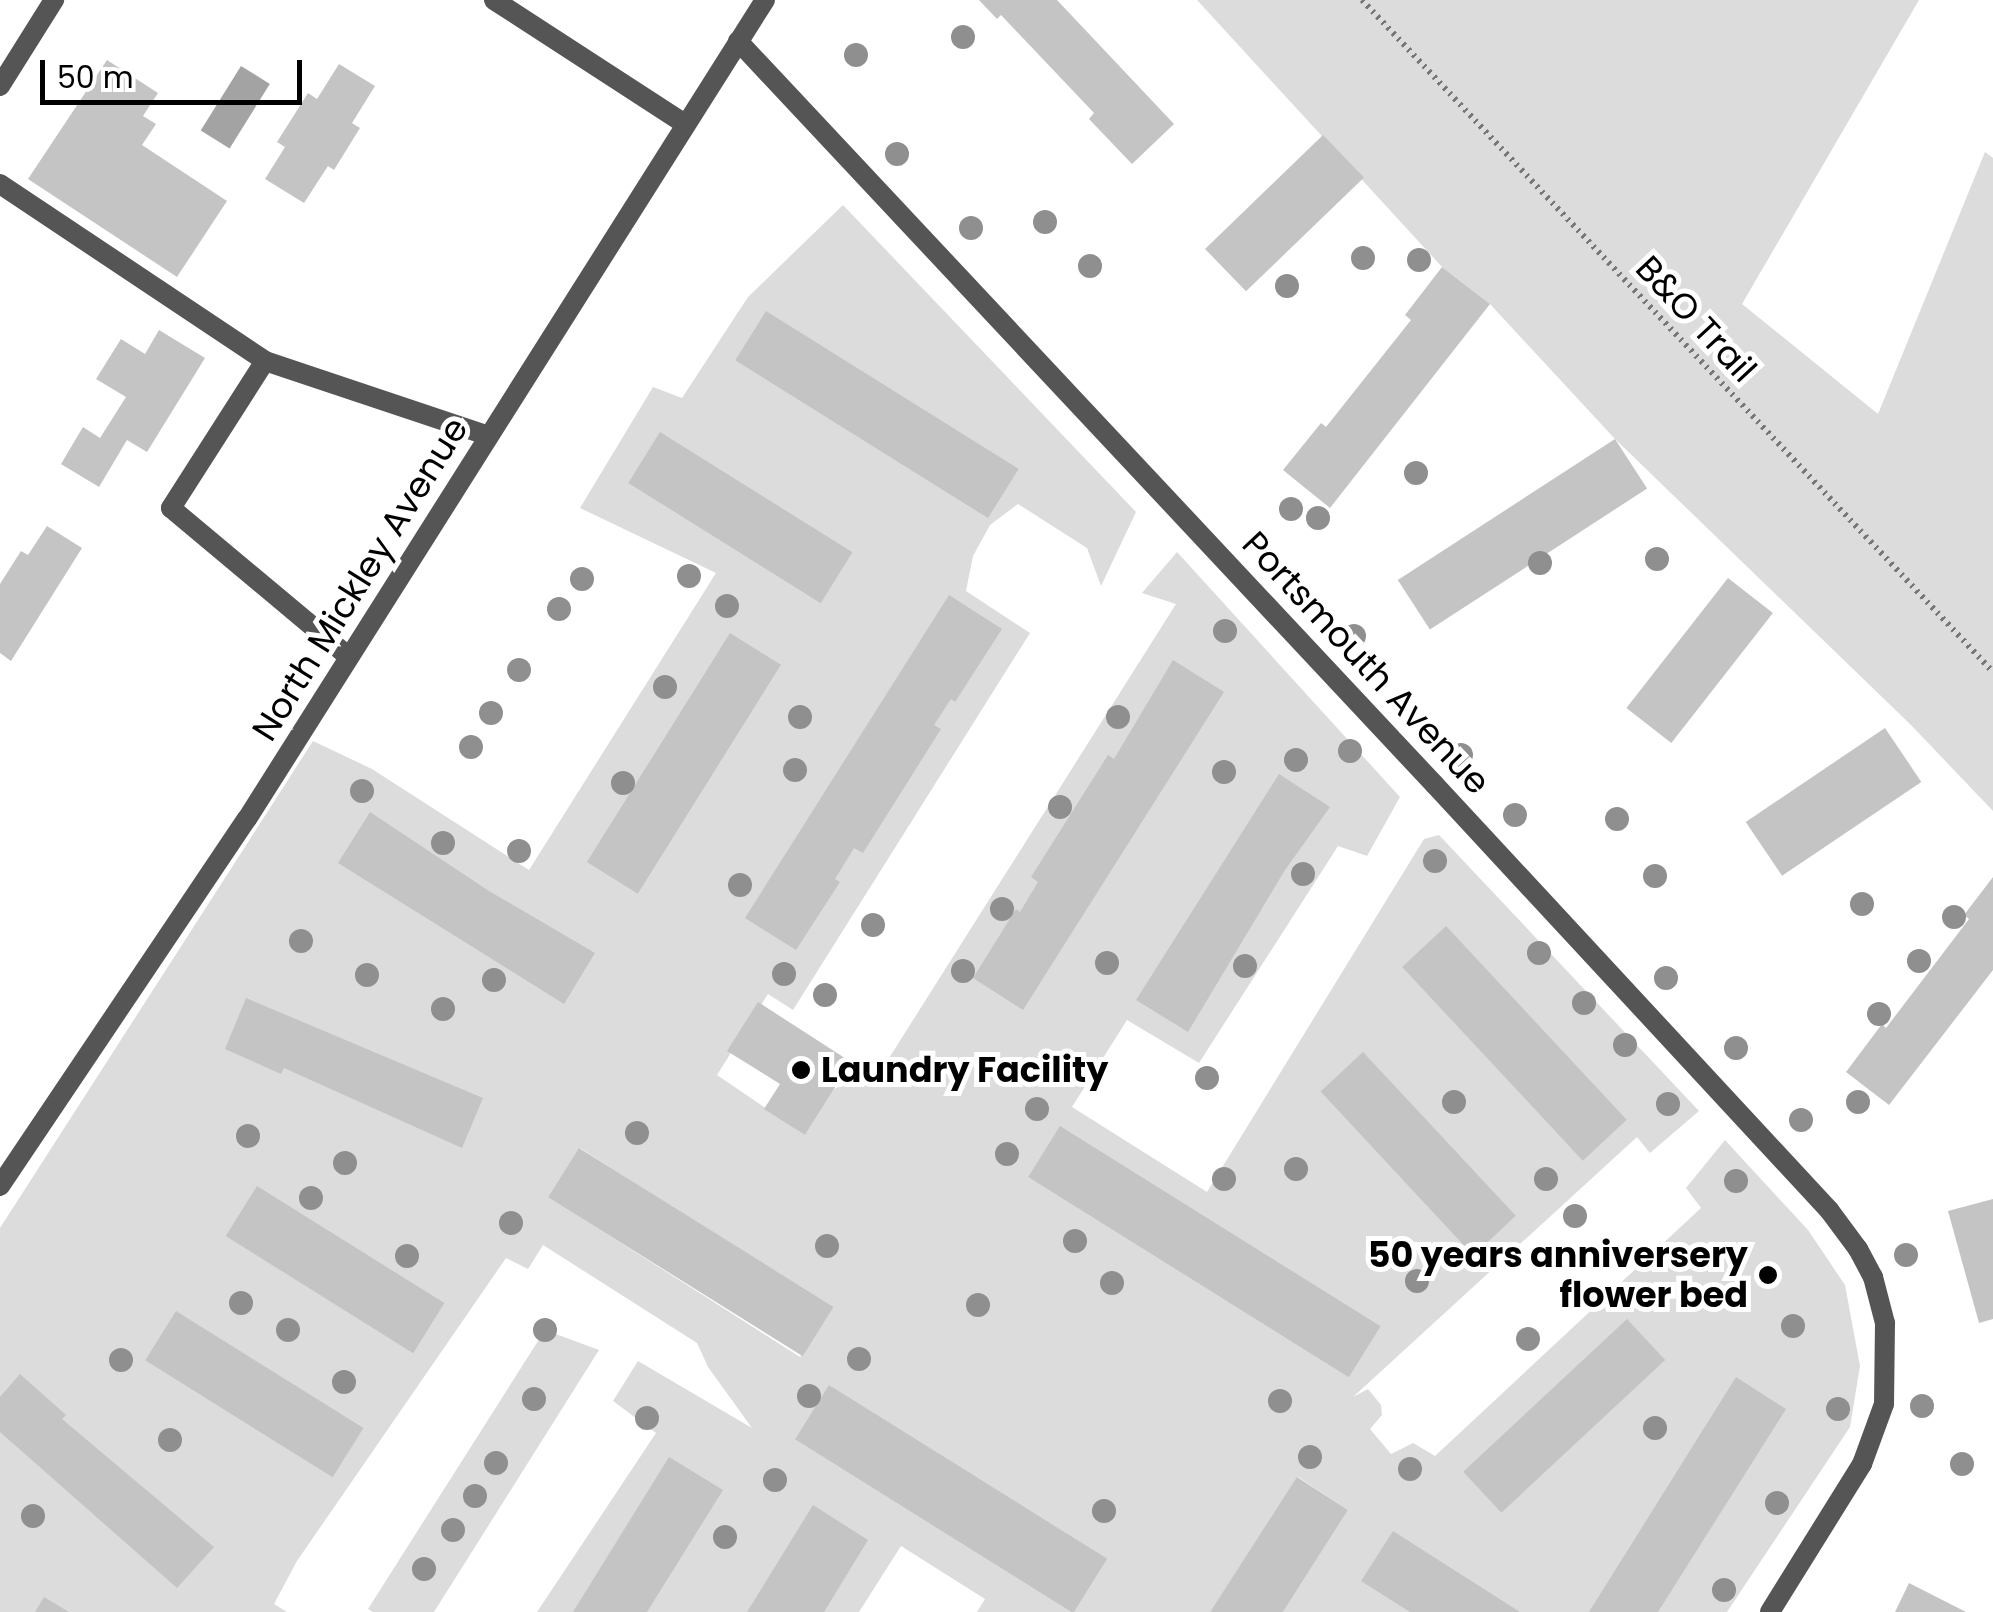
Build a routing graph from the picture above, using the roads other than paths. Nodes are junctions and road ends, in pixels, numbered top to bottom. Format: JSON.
{"nodes":[{"id":1,"x":54,"y":0,"type":"edge"},
{"id":2,"x":494,"y":0,"type":"edge"},
{"id":3,"x":765,"y":0,"type":"edge"},
{"id":4,"x":738,"y":40,"type":"junction"},
{"id":5,"x":0,"y":86,"type":"edge"},
{"id":6,"x":686,"y":124,"type":"junction"},
{"id":7,"x":0,"y":184,"type":"edge"},
{"id":8,"x":265,"y":361,"type":"junction"},
{"id":9,"x":489,"y":436,"type":"junction"},
{"id":10,"x":349,"y":657,"type":"junction"},
{"id":11,"x":0,"y":1186,"type":"edge"},
{"id":12,"x":1770,"y":1612,"type":"edge"}],
"edges":[{"from":1,"to":5,"type":"street"},
{"from":2,"to":6,"type":"street"},
{"from":3,"to":4,"type":"street","name":"North Mickley Avenue"},
{"from":4,"to":6,"type":"street","name":"North Mickley Avenue"},
{"from":4,"to":12,"type":"street","name":"Portsmouth Avenue"},
{"from":6,"to":9,"type":"street","name":"North Mickley Avenue"},
{"from":7,"to":8,"type":"street"},
{"from":8,"to":9,"type":"street"},
{"from":8,"to":10,"type":"street"},
{"from":9,"to":10,"type":"street","name":"North Mickley Avenue"},
{"from":10,"to":11,"type":"street","name":"North Mickley Avenue"}]}
